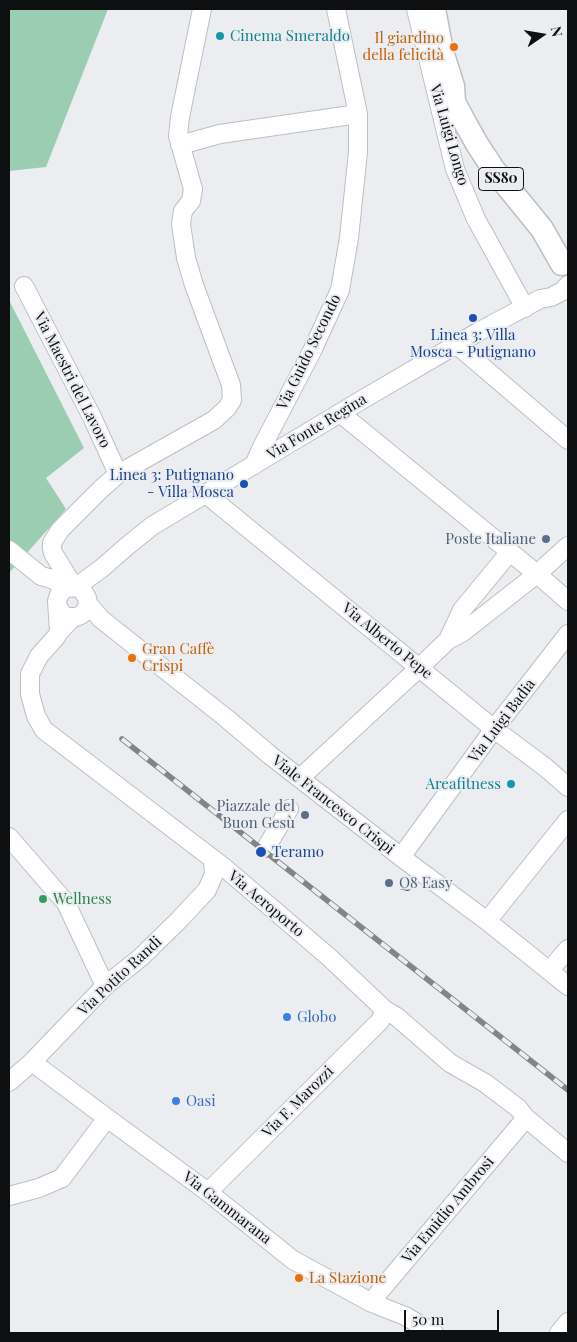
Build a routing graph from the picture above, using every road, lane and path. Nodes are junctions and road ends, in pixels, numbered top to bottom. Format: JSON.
{"nodes":[{"id":1,"x":202,"y":9,"type":"edge"},
{"id":2,"x":336,"y":9,"type":"edge"},
{"id":3,"x":416,"y":9,"type":"edge"},
{"id":4,"x":434,"y":9,"type":"edge"},
{"id":5,"x":358,"y":114,"type":"junction"},
{"id":6,"x":180,"y":145,"type":"junction"},
{"id":7,"x":566,"y":266,"type":"edge"},
{"id":8,"x":24,"y":286,"type":"dead end"},
{"id":9,"x":532,"y":304,"type":"junction"},
{"id":10,"x":457,"y":345,"type":"junction"},
{"id":11,"x":340,"y":413,"type":"junction"},
{"id":12,"x":568,"y":440,"type":"edge"},
{"id":13,"x":254,"y":465,"type":"junction"},
{"id":14,"x":118,"y":474,"type":"junction"},
{"id":15,"x":206,"y":494,"type":"junction"},
{"id":16,"x":568,"y":546,"type":"edge"},
{"id":17,"x":9,"y":550,"type":"edge"},
{"id":18,"x":510,"y":553,"type":"junction"},
{"id":19,"x":537,"y":574,"type":"junction"},
{"id":20,"x":74,"y":600,"type":"junction"},
{"id":21,"x":568,"y":601,"type":"edge"},
{"id":22,"x":568,"y":634,"type":"edge"},
{"id":23,"x":448,"y":640,"type":"junction"},
{"id":24,"x":420,"y":667,"type":"junction"},
{"id":25,"x":494,"y":729,"type":"junction"},
{"id":26,"x":300,"y":778,"type":"junction"},
{"id":27,"x":568,"y":787,"type":"edge"},
{"id":28,"x":289,"y":809,"type":"dead end"},
{"id":29,"x":568,"y":820,"type":"edge"},
{"id":30,"x":9,"y":837,"type":"edge"},
{"id":31,"x":266,"y":848,"type":"dead end"},
{"id":32,"x":401,"y":858,"type":"junction"},
{"id":33,"x":213,"y":860,"type":"junction"},
{"id":34,"x":487,"y":921,"type":"junction"},
{"id":35,"x":568,"y":949,"type":"edge"},
{"id":36,"x":549,"y":971,"type":"junction"},
{"id":37,"x":105,"y":986,"type":"junction"},
{"id":38,"x":568,"y":986,"type":"edge"},
{"id":39,"x":385,"y":1010,"type":"junction"},
{"id":40,"x":32,"y":1062,"type":"junction"},
{"id":41,"x":9,"y":1082,"type":"edge"},
{"id":42,"x":107,"y":1118,"type":"junction"},
{"id":43,"x":526,"y":1118,"type":"junction"},
{"id":44,"x":568,"y":1153,"type":"edge"},
{"id":45,"x":208,"y":1192,"type":"junction"},
{"id":46,"x":9,"y":1196,"type":"edge"},
{"id":47,"x":372,"y":1303,"type":"junction"},
{"id":48,"x":568,"y":1322,"type":"edge"},
{"id":49,"x":434,"y":1333,"type":"edge"},
{"id":50,"x":559,"y":1333,"type":"edge"}],
"edges":[{"from":1,"to":6,"type":"street"},
{"from":2,"to":5,"type":"street","name":"Via Guido Secondo"},
{"from":3,"to":9,"type":"street","name":"Via Luigi Longo"},
{"from":4,"to":7,"type":"main road","number":"SS80"},
{"from":5,"to":6,"type":"street"},
{"from":5,"to":13,"type":"street","name":"Via Guido Secondo"},
{"from":6,"to":14,"type":"street"},
{"from":7,"to":9,"type":"street","name":"Via Fonte Regina"},
{"from":8,"to":14,"type":"street","name":"Via Maestri del Lavoro"},
{"from":9,"to":10,"type":"street","name":"Via Fonte Regina"},
{"from":10,"to":11,"type":"street","name":"Via Fonte Regina"},
{"from":10,"to":12,"type":"street"},
{"from":11,"to":13,"type":"street","name":"Via Fonte Regina"},
{"from":11,"to":18,"type":"street"},
{"from":13,"to":15,"type":"street","name":"Via Fonte Regina"},
{"from":14,"to":20,"type":"street"},
{"from":15,"to":20,"type":"street","name":"Via Fonte Regina"},
{"from":15,"to":24,"type":"street","name":"Via Alberto Pepe"},
{"from":16,"to":19,"type":"street"},
{"from":17,"to":20,"type":"street"},
{"from":18,"to":19,"type":"street"},
{"from":18,"to":23,"type":"street"},
{"from":19,"to":21,"type":"street"},
{"from":19,"to":23,"type":"street"},
{"from":20,"to":26,"type":"street","name":"Viale Francesco Crispi"},
{"from":20,"to":33,"type":"street","name":"Via Aeroporto"},
{"from":22,"to":25,"type":"street","name":"Via Luigi Badia"},
{"from":23,"to":24,"type":"street"},
{"from":24,"to":25,"type":"street","name":"Via Alberto Pepe"},
{"from":24,"to":26,"type":"street"},
{"from":25,"to":27,"type":"street","name":"Via Alberto Pepe"},
{"from":25,"to":32,"type":"street","name":"Via Luigi Badia"},
{"from":26,"to":32,"type":"street","name":"Viale Francesco Crispi"},
{"from":28,"to":31,"type":"street"},
{"from":29,"to":34,"type":"street"},
{"from":30,"to":37,"type":"street"},
{"from":32,"to":34,"type":"street","name":"Viale Francesco Crispi"},
{"from":33,"to":37,"type":"street","name":"Via Potito Randi"},
{"from":33,"to":39,"type":"street","name":"Via Aeroporto"},
{"from":34,"to":36,"type":"street","name":"Viale Francesco Crispi"},
{"from":35,"to":36,"type":"street"},
{"from":36,"to":38,"type":"street","name":"Viale Francesco Crispi"},
{"from":37,"to":40,"type":"street","name":"Via Potito Randi"},
{"from":39,"to":43,"type":"street","name":"Via Aeroporto"},
{"from":39,"to":45,"type":"street","name":"Via F. Marozzi"},
{"from":40,"to":41,"type":"street","name":"Via Potito Randi"},
{"from":40,"to":42,"type":"street","name":"Via Gammarana"},
{"from":42,"to":45,"type":"street","name":"Via Gammarana"},
{"from":42,"to":46,"type":"street"},
{"from":43,"to":44,"type":"street","name":"Via Aeroporto"},
{"from":43,"to":47,"type":"street","name":"Via Emidio Ambrosi"},
{"from":45,"to":47,"type":"street","name":"Via Gammarana"},
{"from":47,"to":49,"type":"street","name":"Via Gammarana"},
{"from":48,"to":50,"type":"street"}]}
